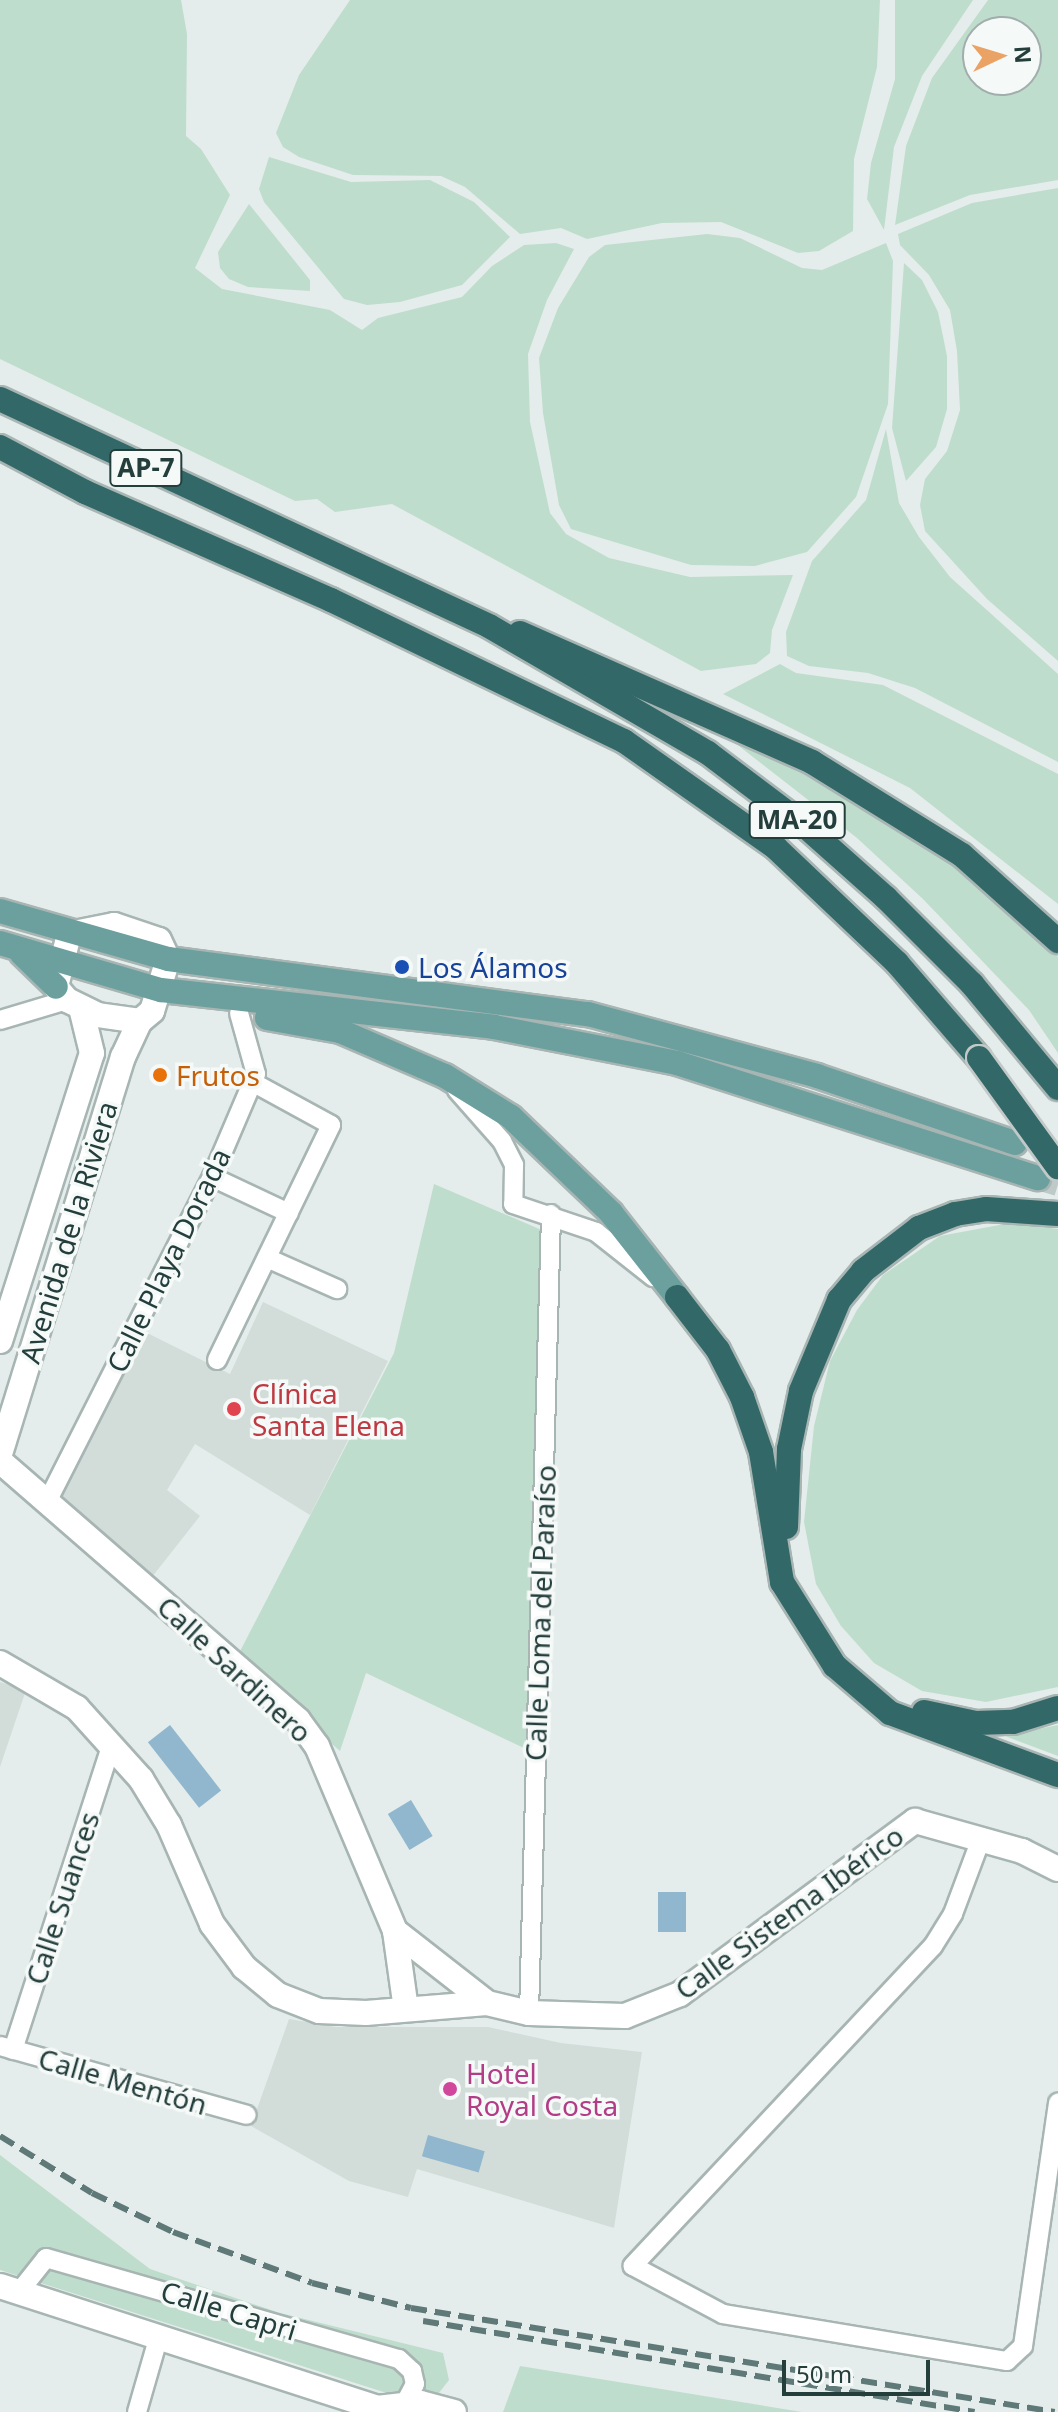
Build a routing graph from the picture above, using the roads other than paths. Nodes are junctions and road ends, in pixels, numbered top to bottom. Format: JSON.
{"nodes":[{"id":1,"x":0,"y":399,"type":"edge"},
{"id":2,"x":0,"y":447,"type":"edge"},
{"id":3,"x":298,"y":539,"type":"joint"},
{"id":4,"x":281,"y":578,"type":"joint"},
{"id":5,"x":489,"y":626,"type":"junction"},
{"id":6,"x":0,"y":911,"type":"edge"},
{"id":7,"x":80,"y":930,"type":"junction"},
{"id":8,"x":1058,"y":941,"type":"edge"},
{"id":9,"x":9,"y":946,"type":"edge"},
{"id":10,"x":163,"y":950,"type":"junction"},
{"id":11,"x":66,"y":990,"type":"junction"},
{"id":12,"x":161,"y":990,"type":"junction"},
{"id":13,"x":201,"y":996,"type":"junction"},
{"id":14,"x":239,"y":1013,"type":"junction"},
{"id":15,"x":0,"y":1020,"type":"edge"},
{"id":16,"x":140,"y":1021,"type":"junction"},
{"id":17,"x":91,"y":1040,"type":"junction"},
{"id":18,"x":123,"y":1057,"type":"junction"},
{"id":19,"x":445,"y":1076,"type":"junction"},
{"id":20,"x":252,"y":1082,"type":"junction"},
{"id":21,"x":1055,"y":1084,"type":"edge"},
{"id":22,"x":1015,"y":1143,"type":"dead end"},
{"id":23,"x":1048,"y":1172,"type":"edge"},
{"id":24,"x":212,"y":1177,"type":"junction"},
{"id":25,"x":289,"y":1213,"type":"junction"},
{"id":26,"x":551,"y":1214,"type":"junction"},
{"id":27,"x":1058,"y":1214,"type":"edge"},
{"id":28,"x":267,"y":1258,"type":"junction"},
{"id":29,"x":337,"y":1289,"type":"dead end"},
{"id":30,"x":677,"y":1297,"type":"junction"},
{"id":31,"x":0,"y":1341,"type":"edge"},
{"id":32,"x":217,"y":1360,"type":"dead end"},
{"id":33,"x":0,"y":1454,"type":"edge"},
{"id":34,"x":0,"y":1461,"type":"edge"},
{"id":35,"x":48,"y":1500,"type":"junction"},
{"id":36,"x":797,"y":1608,"type":"junction"},
{"id":37,"x":0,"y":1663,"type":"edge"},
{"id":38,"x":872,"y":1696,"type":"junction"},
{"id":39,"x":1058,"y":1708,"type":"edge"},
{"id":40,"x":111,"y":1747,"type":"junction"},
{"id":41,"x":1058,"y":1775,"type":"edge"},
{"id":42,"x":981,"y":1839,"type":"junction"},
{"id":43,"x":1058,"y":1869,"type":"edge"},
{"id":44,"x":395,"y":1931,"type":"junction"},
{"id":45,"x":487,"y":2003,"type":"junction"},
{"id":46,"x":406,"y":2009,"type":"junction"},
{"id":47,"x":529,"y":2013,"type":"junction"},
{"id":48,"x":6,"y":2048,"type":"edge"},
{"id":49,"x":1058,"y":2103,"type":"edge"},
{"id":50,"x":247,"y":2115,"type":"dead end"},
{"id":51,"x":10,"y":2289,"type":"edge"},
{"id":52,"x":159,"y":2336,"type":"junction"},
{"id":53,"x":401,"y":2410,"type":"edge"},
{"id":54,"x":137,"y":2412,"type":"edge"},
{"id":55,"x":454,"y":2412,"type":"edge"}],
"edges":[{"from":1,"to":3,"type":"highway","number":"AP-7"},
{"from":2,"to":4,"type":"highway","number":"AP-7"},
{"from":3,"to":5,"type":"highway","number":"MA-20"},
{"from":4,"to":23,"type":"highway","number":"MA-20","bridge":true},
{"from":5,"to":8,"type":"highway"},
{"from":5,"to":21,"type":"highway","number":"MA-20"},
{"from":6,"to":7,"type":"main road"},
{"from":7,"to":10,"type":"main road"},
{"from":7,"to":11,"type":"street"},
{"from":9,"to":11,"type":"main road"},
{"from":10,"to":12,"type":"street"},
{"from":10,"to":22,"type":"main road"},
{"from":11,"to":12,"type":"main road"},
{"from":11,"to":15,"type":"street"},
{"from":11,"to":16,"type":"street"},
{"from":11,"to":17,"type":"street","name":"Avenida de la Riviera"},
{"from":12,"to":13,"type":"main road"},
{"from":12,"to":16,"type":"street","name":"Avenida de la Riviera"},
{"from":13,"to":14,"type":"main road"},
{"from":13,"to":23,"type":"main road"},
{"from":14,"to":19,"type":"main road"},
{"from":14,"to":20,"type":"street","name":"Calle Playa Dorada"},
{"from":16,"to":18,"type":"street","name":"Avenida de la Riviera"},
{"from":17,"to":18,"type":"street"},
{"from":17,"to":31,"type":"street","name":"Avenida de la Riviera"},
{"from":18,"to":33,"type":"street","name":"Avenida de la Riviera"},
{"from":19,"to":26,"type":"street"},
{"from":19,"to":30,"type":"main road"},
{"from":20,"to":24,"type":"street","name":"Calle Playa Dorada"},
{"from":20,"to":25,"type":"street"},
{"from":24,"to":25,"type":"street"},
{"from":24,"to":35,"type":"street","name":"Calle Playa Dorada"},
{"from":25,"to":28,"type":"street"},
{"from":26,"to":30,"type":"street"},
{"from":26,"to":47,"type":"street","name":"Calle Loma del Paraíso"},
{"from":27,"to":36,"type":"highway"},
{"from":28,"to":29,"type":"street"},
{"from":28,"to":32,"type":"street"},
{"from":30,"to":36,"type":"highway"},
{"from":34,"to":35,"type":"street","name":"Calle Sardinero"},
{"from":35,"to":44,"type":"street","name":"Calle Sardinero"},
{"from":36,"to":38,"type":"highway"},
{"from":37,"to":40,"type":"street","name":"Calle Sistema Ibérico"},
{"from":38,"to":39,"type":"highway"},
{"from":38,"to":41,"type":"highway"},
{"from":40,"to":46,"type":"street","name":"Calle Sistema Ibérico"},
{"from":40,"to":48,"type":"street","name":"Calle Suances"},
{"from":42,"to":43,"type":"street","name":"Calle Sistema Ibérico"},
{"from":42,"to":47,"type":"street","name":"Calle Sistema Ibérico"},
{"from":42,"to":49,"type":"street"},
{"from":44,"to":45,"type":"street","name":"Calle Sardinero"},
{"from":44,"to":46,"type":"street","name":"Calle Sardinero"},
{"from":45,"to":46,"type":"street","name":"Calle Sistema Ibérico"},
{"from":45,"to":47,"type":"street","name":"Calle Sistema Ibérico"},
{"from":48,"to":50,"type":"street","name":"Calle Mentón"},
{"from":51,"to":52,"type":"street","name":"Calle Capri"},
{"from":51,"to":53,"type":"street","name":"Calle Capri"},
{"from":52,"to":53,"type":"street","name":"Calle Capri"},
{"from":52,"to":54,"type":"street"},
{"from":53,"to":55,"type":"street","name":"Calle Capri"}]}
